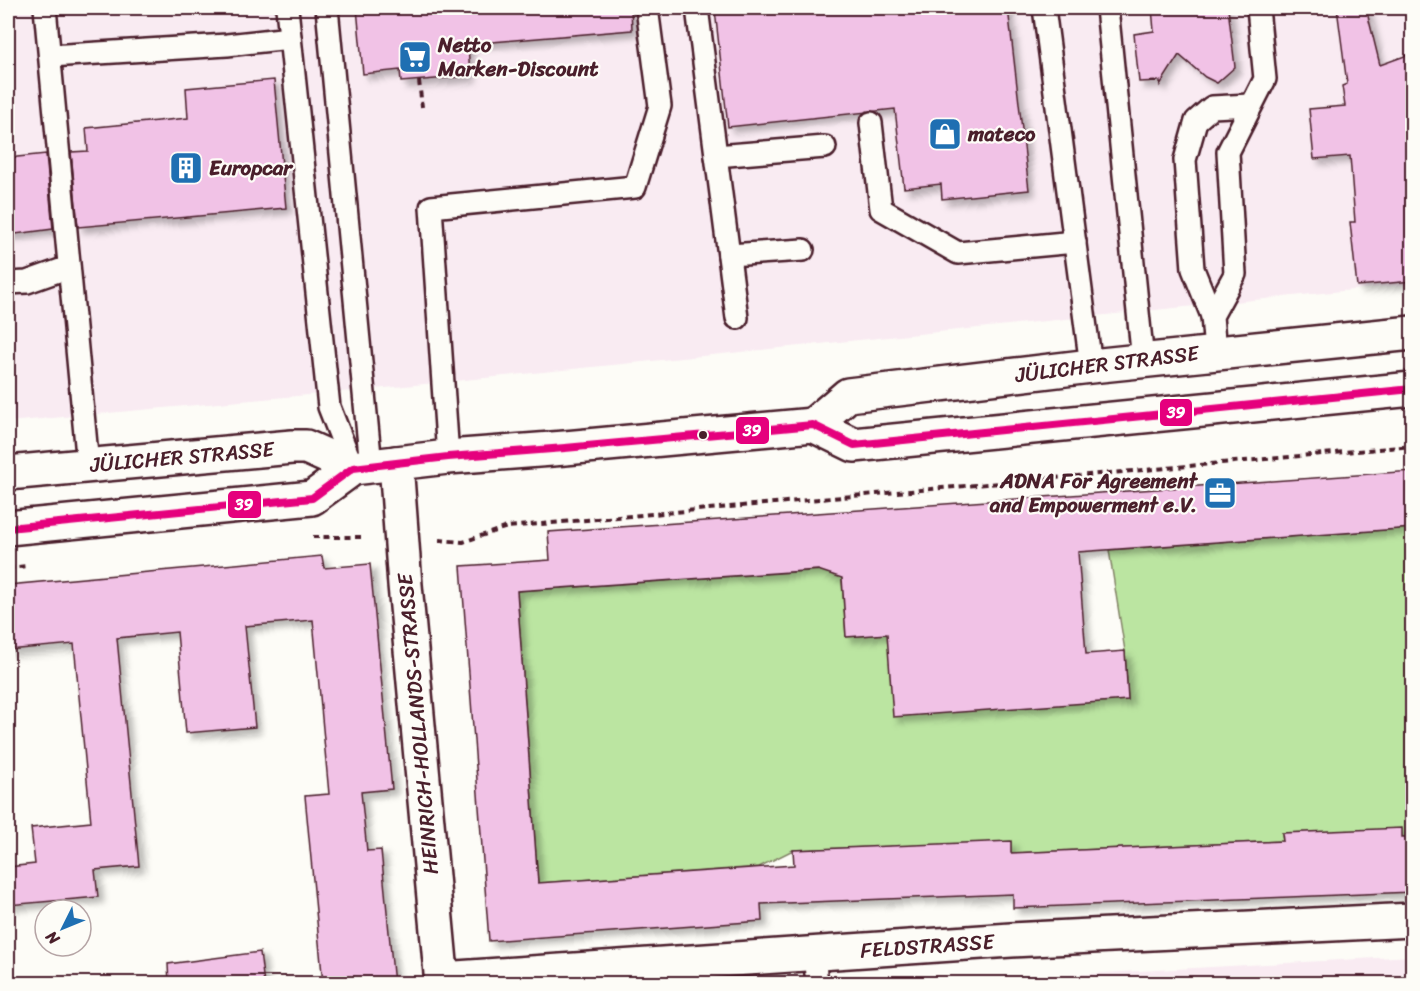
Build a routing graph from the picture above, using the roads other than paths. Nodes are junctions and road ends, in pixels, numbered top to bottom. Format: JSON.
{"nodes":[{"id":1,"x":45,"y":8,"type":"edge"},
{"id":2,"x":287,"y":8,"type":"edge"},
{"id":3,"x":327,"y":8,"type":"edge"},
{"id":4,"x":647,"y":8,"type":"edge"},
{"id":5,"x":697,"y":8,"type":"edge"},
{"id":6,"x":1044,"y":8,"type":"edge"},
{"id":7,"x":1107,"y":8,"type":"edge"},
{"id":8,"x":1258,"y":8,"type":"edge"},
{"id":9,"x":290,"y":38,"type":"junction"},
{"id":10,"x":50,"y":56,"type":"junction"},
{"id":11,"x":1250,"y":105,"type":"junction"},
{"id":12,"x":871,"y":123,"type":"dead end"},
{"id":13,"x":825,"y":147,"type":"dead end"},
{"id":14,"x":716,"y":156,"type":"junction"},
{"id":15,"x":1075,"y":242,"type":"junction"},
{"id":16,"x":803,"y":249,"type":"dead end"},
{"id":17,"x":729,"y":255,"type":"junction"},
{"id":18,"x":69,"y":267,"type":"junction"},
{"id":19,"x":8,"y":283,"type":"edge"},
{"id":20,"x":1212,"y":316,"type":"junction"},
{"id":21,"x":737,"y":318,"type":"dead end"},
{"id":22,"x":1413,"y":333,"type":"edge"},
{"id":23,"x":1215,"y":352,"type":"junction"},
{"id":24,"x":1143,"y":361,"type":"junction"},
{"id":25,"x":1091,"y":366,"type":"junction"},
{"id":26,"x":1413,"y":389,"type":"edge"},
{"id":27,"x":813,"y":424,"type":"junction"},
{"id":28,"x":448,"y":458,"type":"junction"},
{"id":29,"x":88,"y":466,"type":"junction"},
{"id":30,"x":374,"y":466,"type":"junction"},
{"id":31,"x":8,"y":473,"type":"edge"},
{"id":32,"x":8,"y":528,"type":"edge"},
{"id":33,"x":1413,"y":920,"type":"edge"},
{"id":34,"x":815,"y":969,"type":"edge"},
{"id":35,"x":442,"y":981,"type":"edge"}],
"edges":[{"from":1,"to":10,"type":"lane"},
{"from":2,"to":9,"type":"lane"},
{"from":3,"to":30,"type":"lane"},
{"from":4,"to":28,"type":"lane"},
{"from":5,"to":14,"type":"lane"},
{"from":6,"to":15,"type":"lane"},
{"from":7,"to":24,"type":"lane"},
{"from":8,"to":11,"type":"lane"},
{"from":9,"to":10,"type":"lane"},
{"from":9,"to":30,"type":"lane"},
{"from":10,"to":18,"type":"lane"},
{"from":11,"to":20,"type":"lane"},
{"from":11,"to":20,"type":"lane"},
{"from":12,"to":15,"type":"lane"},
{"from":13,"to":14,"type":"lane"},
{"from":14,"to":17,"type":"lane"},
{"from":15,"to":25,"type":"lane"},
{"from":16,"to":17,"type":"lane"},
{"from":17,"to":21,"type":"lane"},
{"from":18,"to":19,"type":"lane"},
{"from":18,"to":29,"type":"lane"},
{"from":20,"to":23,"type":"lane"},
{"from":22,"to":23,"type":"main road","name":"JÜLICHER STRASSE"},
{"from":23,"to":24,"type":"main road","name":"JÜLICHER STRASSE"},
{"from":24,"to":25,"type":"main road","name":"JÜLICHER STRASSE"},
{"from":25,"to":27,"type":"main road","name":"JÜLICHER STRASSE"},
{"from":26,"to":27,"type":"main road"},
{"from":27,"to":28,"type":"main road","name":"JÜLICHER STRASSE"},
{"from":28,"to":30,"type":"main road","name":"JÜLICHER STRASSE"},
{"from":29,"to":30,"type":"main road","name":"JÜLICHER STRASSE"},
{"from":29,"to":31,"type":"main road","name":"JÜLICHER STRASSE"},
{"from":30,"to":32,"type":"main road"},
{"from":30,"to":35,"type":"main road","name":"HEINRICH-HOLLANDS-STRASSE"},
{"from":33,"to":34,"type":"main road","name":"FELDSTRASSE"},
{"from":34,"to":35,"type":"main road","name":"FELDSTRASSE"}]}
